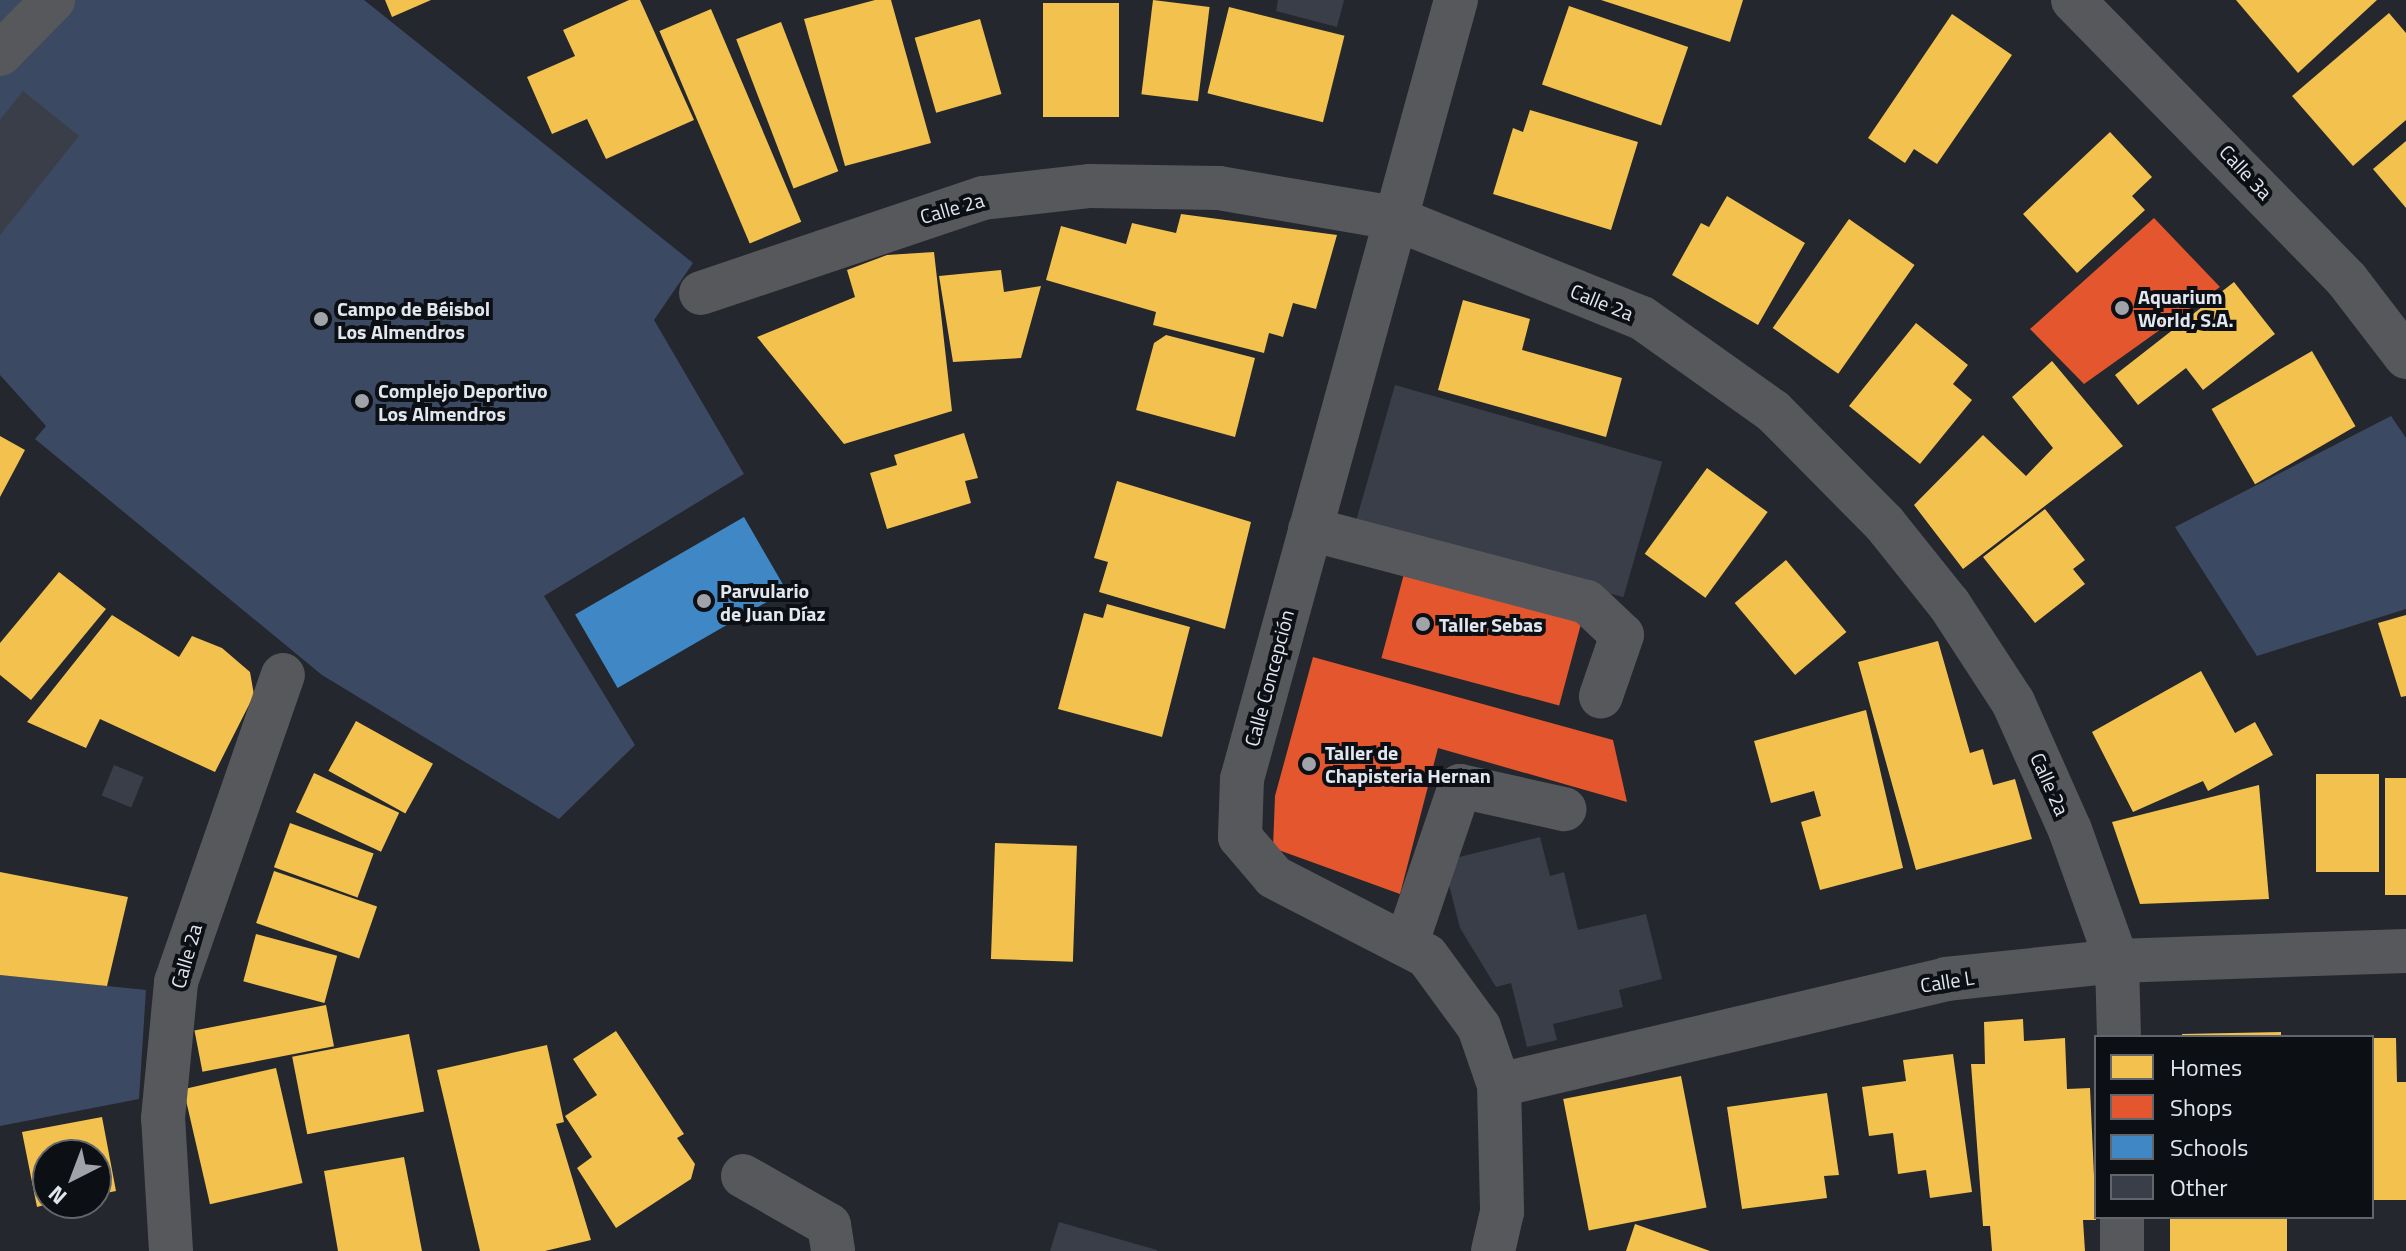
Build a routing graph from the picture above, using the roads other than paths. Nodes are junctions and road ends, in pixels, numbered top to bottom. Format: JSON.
{"nodes":[{"id":1,"x":53,"y":0,"type":"edge"},
{"id":2,"x":1456,"y":0,"type":"edge"},
{"id":3,"x":2073,"y":0,"type":"edge"},
{"id":4,"x":0,"y":54,"type":"edge"},
{"id":5,"x":1394,"y":218,"type":"junction"},
{"id":6,"x":701,"y":293,"type":"dead end"},
{"id":7,"x":2406,"y":357,"type":"edge"},
{"id":8,"x":1310,"y":529,"type":"junction"},
{"id":9,"x":283,"y":675,"type":"dead end"},
{"id":10,"x":1601,"y":696,"type":"dead end"},
{"id":11,"x":1564,"y":809,"type":"dead end"},
{"id":12,"x":1406,"y":945,"type":"junction"},
{"id":13,"x":2406,"y":951,"type":"edge"},
{"id":14,"x":2117,"y":961,"type":"junction"},
{"id":15,"x":2119,"y":1035,"type":"edge"},
{"id":16,"x":1499,"y":1085,"type":"junction"},
{"id":17,"x":743,"y":1176,"type":"dead end"},
{"id":18,"x":2122,"y":1219,"type":"edge"},
{"id":19,"x":171,"y":1251,"type":"edge"},
{"id":20,"x":833,"y":1251,"type":"edge"},
{"id":21,"x":1493,"y":1251,"type":"edge"},
{"id":22,"x":2122,"y":1251,"type":"edge"}],
"edges":[{"from":1,"to":4,"type":"street"},
{"from":2,"to":5,"type":"street","name":"Calle Concepción"},
{"from":3,"to":7,"type":"street","name":"Calle 3a"},
{"from":5,"to":6,"type":"street","name":"Calle 2a"},
{"from":5,"to":8,"type":"street","name":"Calle Concepción"},
{"from":5,"to":14,"type":"street","name":"Calle 2a"},
{"from":8,"to":10,"type":"street"},
{"from":8,"to":12,"type":"street","name":"Calle Concepción"},
{"from":9,"to":19,"type":"street","name":"Calle 2a"},
{"from":11,"to":12,"type":"street"},
{"from":12,"to":16,"type":"street","name":"Calle Concepción"},
{"from":13,"to":14,"type":"street","name":"Calle L"},
{"from":14,"to":15,"type":"street","name":"Calle 2a"},
{"from":14,"to":16,"type":"street","name":"Calle L"},
{"from":16,"to":21,"type":"street","name":"Calle Concepción"},
{"from":17,"to":20,"type":"street"},
{"from":18,"to":22,"type":"street"}]}
